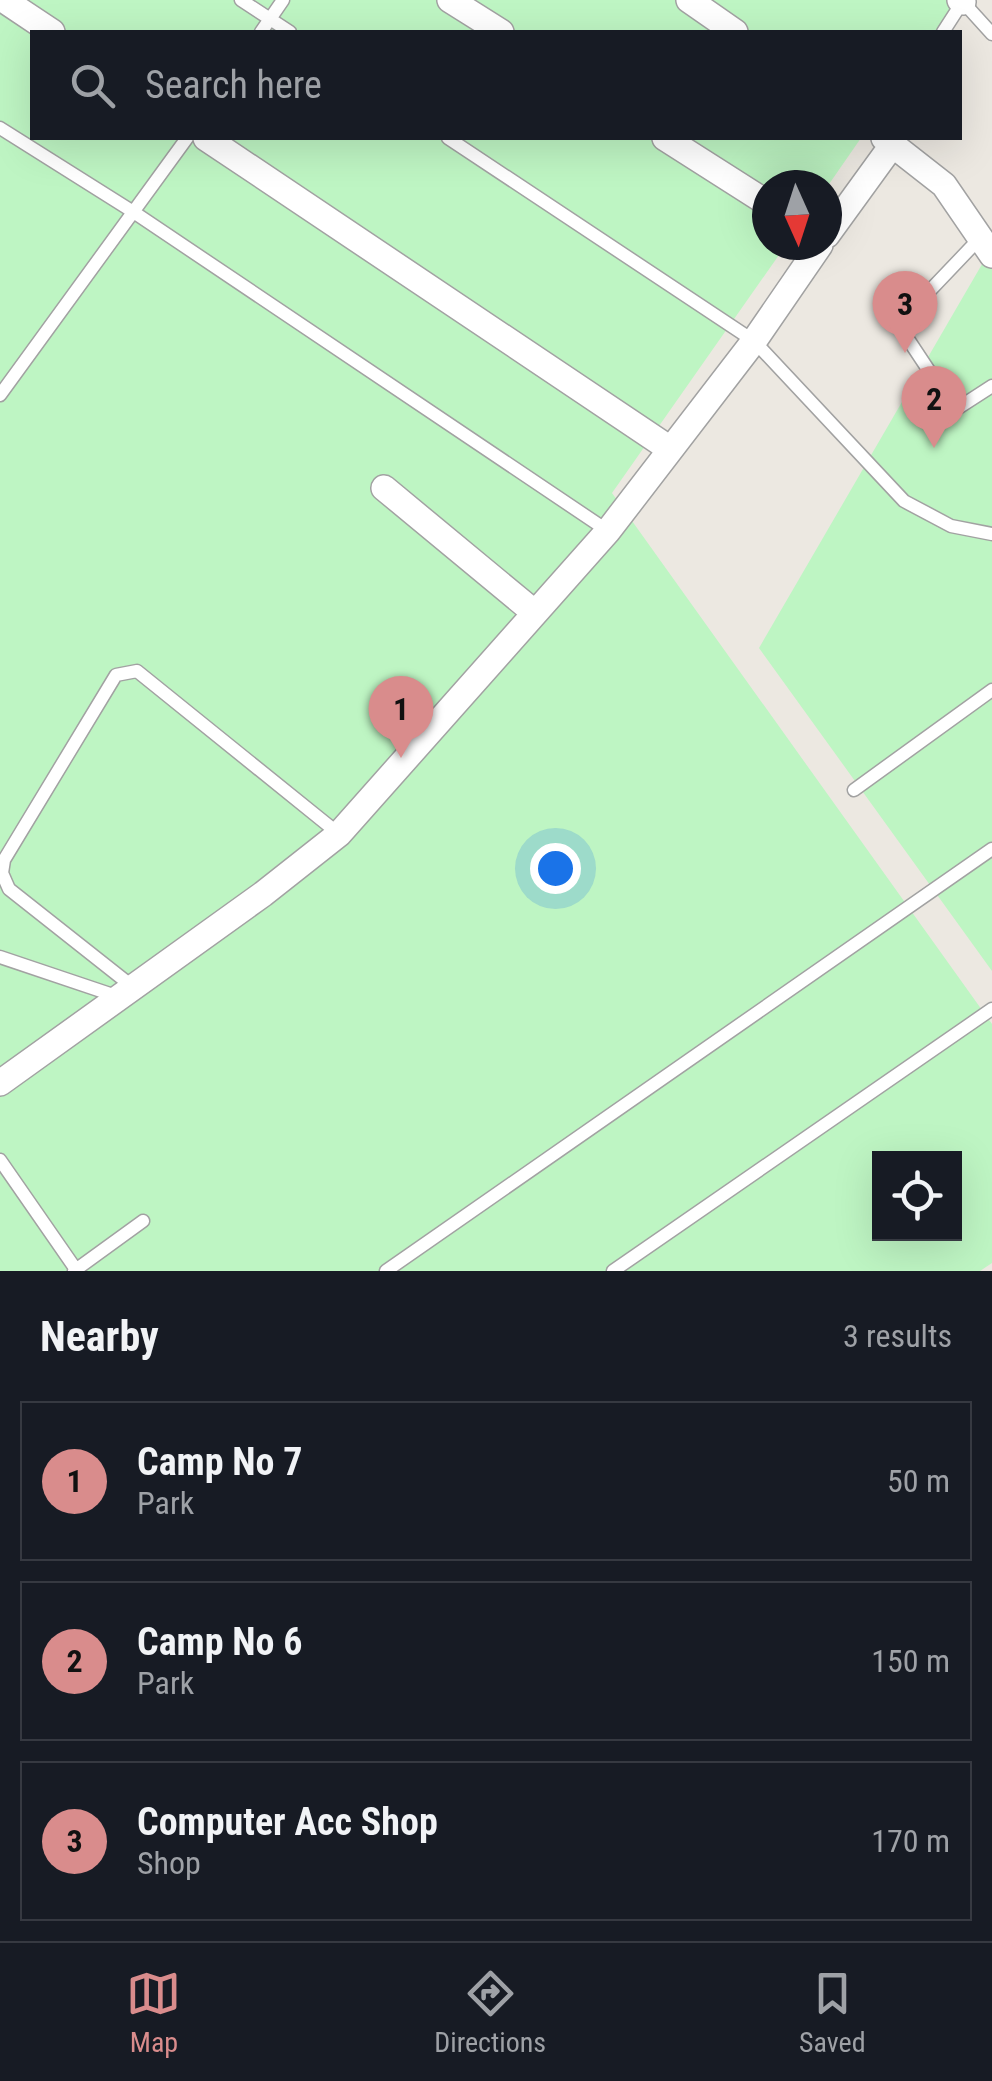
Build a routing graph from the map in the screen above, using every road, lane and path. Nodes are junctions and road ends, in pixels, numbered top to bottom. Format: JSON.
{"nodes":[{"id":1,"x":4,"y":0,"type":"edge"},
{"id":2,"x":241,"y":0,"type":"edge"},
{"id":3,"x":283,"y":0,"type":"edge"},
{"id":4,"x":450,"y":0,"type":"edge"},
{"id":5,"x":689,"y":0,"type":"edge"},
{"id":6,"x":962,"y":1,"type":"edge"},
{"id":7,"x":270,"y":19,"type":"junction"},
{"id":8,"x":49,"y":30,"type":"edge"},
{"id":9,"x":262,"y":30,"type":"edge"},
{"id":10,"x":287,"y":30,"type":"edge"},
{"id":11,"x":498,"y":30,"type":"edge"},
{"id":12,"x":732,"y":30,"type":"edge"},
{"id":13,"x":944,"y":30,"type":"edge"},
{"id":14,"x":992,"y":34,"type":"edge"},
{"id":15,"x":0,"y":128,"type":"edge"},
{"id":16,"x":187,"y":140,"type":"edge"},
{"id":17,"x":209,"y":140,"type":"edge"},
{"id":18,"x":451,"y":140,"type":"edge"},
{"id":19,"x":668,"y":140,"type":"edge"},
{"id":20,"x":889,"y":141,"type":"edge"},
{"id":21,"x":752,"y":193,"type":"edge"},
{"id":22,"x":842,"y":212,"type":"edge"},
{"id":23,"x":135,"y":213,"type":"junction"},
{"id":24,"x":986,"y":246,"type":"edge"},
{"id":25,"x":810,"y":260,"type":"edge"},
{"id":26,"x":754,"y":341,"type":"junction"},
{"id":27,"x":992,"y":386,"type":"edge"},
{"id":28,"x":0,"y":395,"type":"edge"},
{"id":29,"x":670,"y":449,"type":"junction"},
{"id":30,"x":384,"y":488,"type":"dead end"},
{"id":31,"x":608,"y":531,"type":"junction"},
{"id":32,"x":992,"y":534,"type":"edge"},
{"id":33,"x":535,"y":613,"type":"junction"},
{"id":34,"x":992,"y":690,"type":"edge"},
{"id":35,"x":854,"y":790,"type":"dead end"},
{"id":36,"x":340,"y":834,"type":"junction"},
{"id":37,"x":992,"y":850,"type":"edge"},
{"id":38,"x":0,"y":956,"type":"edge"},
{"id":39,"x":126,"y":992,"type":"junction"},
{"id":40,"x":992,"y":1009,"type":"edge"},
{"id":41,"x":0,"y":1083,"type":"edge"},
{"id":42,"x":0,"y":1160,"type":"edge"},
{"id":43,"x":143,"y":1221,"type":"dead end"},
{"id":44,"x":76,"y":1270,"type":"edge"},
{"id":45,"x":386,"y":1271,"type":"edge"},
{"id":46,"x":613,"y":1271,"type":"edge"}],
"edges":[{"from":1,"to":8,"type":"street"},
{"from":2,"to":7,"type":"lane"},
{"from":3,"to":7,"type":"lane"},
{"from":4,"to":11,"type":"street"},
{"from":5,"to":12,"type":"street"},
{"from":6,"to":13,"type":"lane"},
{"from":6,"to":14,"type":"lane"},
{"from":7,"to":9,"type":"lane"},
{"from":7,"to":10,"type":"lane"},
{"from":15,"to":23,"type":"lane"},
{"from":16,"to":23,"type":"lane"},
{"from":17,"to":29,"type":"street"},
{"from":18,"to":26,"type":"lane"},
{"from":19,"to":21,"type":"street"},
{"from":20,"to":22,"type":"street"},
{"from":20,"to":24,"type":"street"},
{"from":23,"to":28,"type":"lane"},
{"from":23,"to":31,"type":"lane"},
{"from":24,"to":27,"type":"lane"},
{"from":25,"to":26,"type":"street"},
{"from":26,"to":29,"type":"street"},
{"from":26,"to":32,"type":"lane"},
{"from":29,"to":31,"type":"street"},
{"from":30,"to":33,"type":"street"},
{"from":31,"to":33,"type":"street"},
{"from":33,"to":36,"type":"street"},
{"from":34,"to":35,"type":"lane"},
{"from":36,"to":39,"type":"street"},
{"from":36,"to":39,"type":"lane"},
{"from":37,"to":45,"type":"lane"},
{"from":38,"to":39,"type":"lane"},
{"from":39,"to":41,"type":"street"},
{"from":40,"to":46,"type":"lane"},
{"from":42,"to":44,"type":"lane"},
{"from":43,"to":44,"type":"lane"}]}
